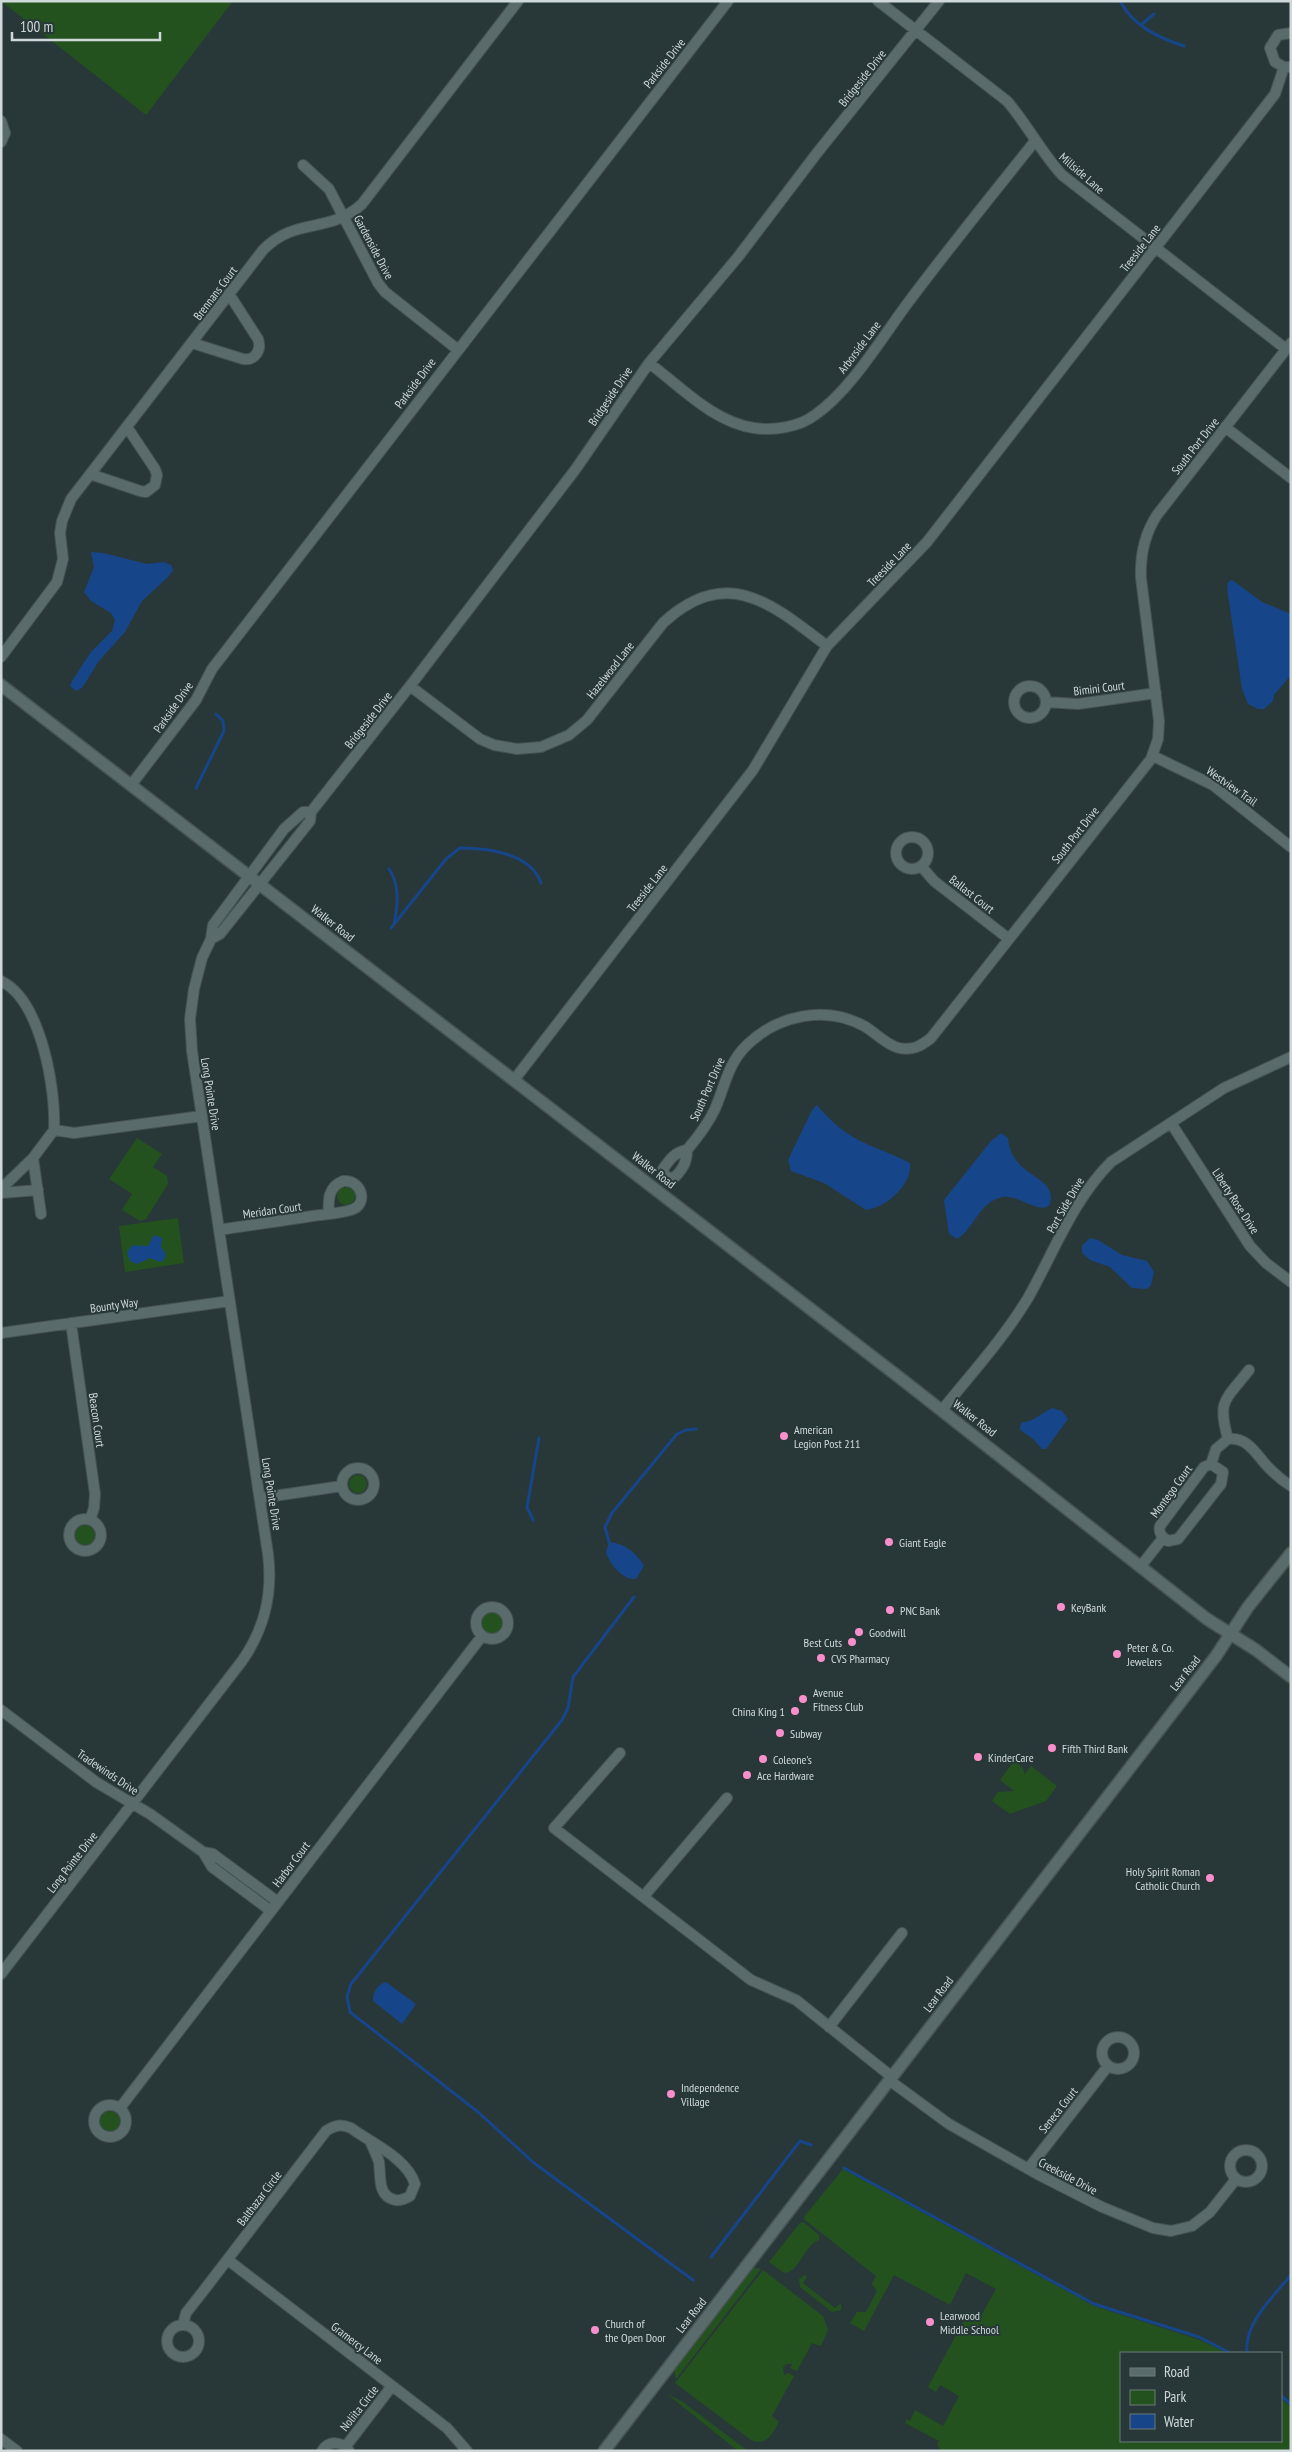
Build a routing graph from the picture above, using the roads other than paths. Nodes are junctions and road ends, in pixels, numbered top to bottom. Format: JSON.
{"nodes":[{"id":1,"x":518,"y":1,"type":"edge"},
{"id":2,"x":728,"y":1,"type":"edge"},
{"id":3,"x":878,"y":1,"type":"edge"},
{"id":4,"x":939,"y":1,"type":"edge"},
{"id":5,"x":917,"y":30,"type":"junction"},
{"id":6,"x":1291,"y":33,"type":"edge"},
{"id":7,"x":1287,"y":67,"type":"edge"},
{"id":8,"x":1,"y":121,"type":"edge"},
{"id":9,"x":1035,"y":140,"type":"junction"},
{"id":10,"x":1,"y":142,"type":"edge"},
{"id":11,"x":303,"y":165,"type":"dead end"},
{"id":12,"x":344,"y":217,"type":"junction"},
{"id":13,"x":1155,"y":248,"type":"junction"},
{"id":14,"x":230,"y":294,"type":"junction"},
{"id":15,"x":192,"y":343,"type":"junction"},
{"id":16,"x":1288,"y":346,"type":"edge"},
{"id":17,"x":457,"y":349,"type":"junction"},
{"id":18,"x":649,"y":363,"type":"junction"},
{"id":19,"x":127,"y":427,"type":"junction"},
{"id":20,"x":1225,"y":428,"type":"junction"},
{"id":21,"x":90,"y":474,"type":"junction"},
{"id":22,"x":1291,"y":478,"type":"edge"},
{"id":23,"x":827,"y":646,"type":"junction"},
{"id":24,"x":1,"y":657,"type":"edge"},
{"id":25,"x":1,"y":685,"type":"edge"},
{"id":26,"x":410,"y":686,"type":"junction"},
{"id":27,"x":1156,"y":693,"type":"junction"},
{"id":28,"x":1046,"y":702,"type":"dead end"},
{"id":29,"x":1152,"y":756,"type":"junction"},
{"id":30,"x":131,"y":785,"type":"junction"},
{"id":31,"x":311,"y":812,"type":"junction"},
{"id":32,"x":1291,"y":847,"type":"edge"},
{"id":33,"x":921,"y":866,"type":"dead end"},
{"id":34,"x":249,"y":876,"type":"junction"},
{"id":35,"x":260,"y":884,"type":"junction"},
{"id":36,"x":212,"y":938,"type":"junction"},
{"id":37,"x":1009,"y":939,"type":"junction"},
{"id":38,"x":1,"y":981,"type":"edge"},
{"id":39,"x":1291,"y":1057,"type":"edge"},
{"id":40,"x":514,"y":1080,"type":"junction"},
{"id":41,"x":202,"y":1116,"type":"junction"},
{"id":42,"x":1171,"y":1123,"type":"junction"},
{"id":43,"x":54,"y":1130,"type":"junction"},
{"id":44,"x":687,"y":1150,"type":"junction"},
{"id":45,"x":33,"y":1158,"type":"junction"},
{"id":46,"x":665,"y":1177,"type":"junction"},
{"id":47,"x":1,"y":1189,"type":"edge"},
{"id":48,"x":656,"y":1189,"type":"junction"},
{"id":49,"x":38,"y":1190,"type":"junction"},
{"id":50,"x":1,"y":1193,"type":"edge"},
{"id":51,"x":41,"y":1214,"type":"dead end"},
{"id":52,"x":329,"y":1214,"type":"dead end"},
{"id":53,"x":219,"y":1230,"type":"junction"},
{"id":54,"x":1291,"y":1282,"type":"edge"},
{"id":55,"x":230,"y":1301,"type":"junction"},
{"id":56,"x":71,"y":1323,"type":"junction"},
{"id":57,"x":1,"y":1333,"type":"edge"},
{"id":58,"x":1249,"y":1370,"type":"dead end"},
{"id":59,"x":942,"y":1410,"type":"junction"},
{"id":60,"x":1228,"y":1440,"type":"junction"},
{"id":61,"x":1211,"y":1464,"type":"junction"},
{"id":62,"x":342,"y":1486,"type":"dead end"},
{"id":63,"x":1291,"y":1486,"type":"edge"},
{"id":64,"x":260,"y":1498,"type":"junction"},
{"id":65,"x":90,"y":1520,"type":"dead end"},
{"id":66,"x":1163,"y":1538,"type":"junction"},
{"id":67,"x":1291,"y":1553,"type":"edge"},
{"id":68,"x":1140,"y":1567,"type":"junction"},
{"id":69,"x":1231,"y":1634,"type":"junction"},
{"id":70,"x":482,"y":1636,"type":"dead end"},
{"id":71,"x":1291,"y":1677,"type":"edge"},
{"id":72,"x":1,"y":1710,"type":"edge"},
{"id":73,"x":620,"y":1754,"type":"dead end"},
{"id":74,"x":726,"y":1798,"type":"dead end"},
{"id":75,"x":132,"y":1804,"type":"junction"},
{"id":76,"x":203,"y":1852,"type":"junction"},
{"id":77,"x":644,"y":1896,"type":"junction"},
{"id":78,"x":278,"y":1902,"type":"junction"},
{"id":79,"x":271,"y":1912,"type":"junction"},
{"id":80,"x":902,"y":1933,"type":"dead end"},
{"id":81,"x":1,"y":1974,"type":"edge"},
{"id":82,"x":829,"y":2027,"type":"junction"},
{"id":83,"x":1108,"y":2066,"type":"dead end"},
{"id":84,"x":891,"y":2078,"type":"junction"},
{"id":85,"x":120,"y":2108,"type":"dead end"},
{"id":86,"x":371,"y":2144,"type":"junction"},
{"id":87,"x":1028,"y":2169,"type":"junction"},
{"id":88,"x":1236,"y":2179,"type":"dead end"},
{"id":89,"x":228,"y":2260,"type":"junction"},
{"id":90,"x":183,"y":2324,"type":"dead end"},
{"id":91,"x":392,"y":2386,"type":"junction"},
{"id":92,"x":1,"y":2439,"type":"edge"},
{"id":93,"x":348,"y":2449,"type":"edge"},
{"id":94,"x":17,"y":2451,"type":"edge"},
{"id":95,"x":322,"y":2451,"type":"edge"},
{"id":96,"x":467,"y":2451,"type":"edge"},
{"id":97,"x":604,"y":2451,"type":"edge"}],
"edges":[{"from":1,"to":12,"type":"street","name":"Brennans Court"},
{"from":2,"to":17,"type":"street","name":"Parkside Drive"},
{"from":3,"to":5,"type":"street","name":"Millside Lane"},
{"from":4,"to":5,"type":"street","name":"Bridgeside Drive"},
{"from":5,"to":9,"type":"street","name":"Millside Lane"},
{"from":5,"to":18,"type":"street","name":"Bridgeside Drive"},
{"from":6,"to":7,"type":"street","name":"Treeside Lane"},
{"from":7,"to":13,"type":"street","name":"Treeside Lane"},
{"from":8,"to":10,"type":"street"},
{"from":9,"to":13,"type":"street","name":"Millside Lane"},
{"from":9,"to":18,"type":"street","name":"Arborside Lane"},
{"from":11,"to":12,"type":"street","name":"Gardenside Drive"},
{"from":12,"to":14,"type":"street","name":"Brennans Court"},
{"from":12,"to":17,"type":"street","name":"Gardenside Drive"},
{"from":13,"to":16,"type":"street","name":"Millside Lane"},
{"from":13,"to":23,"type":"street","name":"Treeside Lane"},
{"from":14,"to":15,"type":"street","name":"Brennans Court"},
{"from":14,"to":15,"type":"street"},
{"from":15,"to":19,"type":"street","name":"Brennans Court"},
{"from":16,"to":20,"type":"street","name":"South Port Drive"},
{"from":17,"to":30,"type":"street","name":"Parkside Drive"},
{"from":18,"to":26,"type":"street","name":"Bridgeside Drive"},
{"from":19,"to":21,"type":"street","name":"Brennans Court"},
{"from":19,"to":21,"type":"street"},
{"from":20,"to":22,"type":"street"},
{"from":20,"to":27,"type":"street","name":"South Port Drive"},
{"from":21,"to":24,"type":"street","name":"Brennans Court"},
{"from":23,"to":26,"type":"street","name":"Hazelwood Lane"},
{"from":23,"to":40,"type":"street","name":"Treeside Lane"},
{"from":25,"to":30,"type":"street","name":"Walker Road"},
{"from":26,"to":31,"type":"street","name":"Bridgeside Drive"},
{"from":27,"to":28,"type":"street","name":"Bimini Court"},
{"from":27,"to":29,"type":"street","name":"South Port Drive"},
{"from":29,"to":32,"type":"street","name":"Westview Trail"},
{"from":29,"to":37,"type":"street","name":"South Port Drive"},
{"from":30,"to":34,"type":"street","name":"Walker Road"},
{"from":31,"to":34,"type":"street","name":"Bridgeside Drive"},
{"from":31,"to":35,"type":"street","name":"Bridgeside Drive"},
{"from":33,"to":37,"type":"street","name":"Ballast Court"},
{"from":34,"to":35,"type":"street","name":"Walker Road"},
{"from":34,"to":36,"type":"street","name":"Long Pointe Drive"},
{"from":35,"to":36,"type":"street","name":"Long Pointe Drive"},
{"from":35,"to":40,"type":"street","name":"Walker Road"},
{"from":36,"to":41,"type":"street","name":"Long Pointe Drive"},
{"from":37,"to":44,"type":"street","name":"South Port Drive"},
{"from":38,"to":43,"type":"street"},
{"from":39,"to":42,"type":"street","name":"Port Side Drive"},
{"from":40,"to":48,"type":"street","name":"Walker Road"},
{"from":41,"to":43,"type":"street"},
{"from":41,"to":53,"type":"street","name":"Long Pointe Drive"},
{"from":42,"to":54,"type":"street","name":"Liberty Rose Drive"},
{"from":42,"to":59,"type":"street","name":"Port Side Drive"},
{"from":43,"to":45,"type":"street"},
{"from":44,"to":46,"type":"street","name":"South Port Drive"},
{"from":44,"to":46,"type":"street","name":"South Port Drive"},
{"from":45,"to":47,"type":"street"},
{"from":45,"to":49,"type":"street"},
{"from":46,"to":48,"type":"street","name":"South Port Drive"},
{"from":48,"to":59,"type":"street","name":"Walker Road"},
{"from":49,"to":50,"type":"street"},
{"from":49,"to":51,"type":"street"},
{"from":52,"to":53,"type":"street","name":"Meridan Court"},
{"from":53,"to":55,"type":"street","name":"Long Pointe Drive"},
{"from":55,"to":56,"type":"street","name":"Bounty Way"},
{"from":55,"to":64,"type":"street","name":"Long Pointe Drive"},
{"from":56,"to":57,"type":"street","name":"Bounty Way"},
{"from":56,"to":65,"type":"street","name":"Beacon Court"},
{"from":58,"to":60,"type":"street"},
{"from":59,"to":68,"type":"street","name":"Walker Road"},
{"from":60,"to":61,"type":"street","name":"Montego Court"},
{"from":60,"to":63,"type":"street"},
{"from":61,"to":66,"type":"street","name":"Montego Court"},
{"from":61,"to":66,"type":"street","name":"Montego Court"},
{"from":62,"to":64,"type":"street"},
{"from":64,"to":75,"type":"street","name":"Long Pointe Drive"},
{"from":66,"to":68,"type":"street","name":"Montego Court"},
{"from":67,"to":69,"type":"street","name":"Lear Road"},
{"from":68,"to":69,"type":"street","name":"Walker Road"},
{"from":69,"to":71,"type":"street","name":"Walker Road"},
{"from":69,"to":84,"type":"street","name":"Lear Road"},
{"from":70,"to":78,"type":"street","name":"Harbor Court"},
{"from":72,"to":75,"type":"street","name":"Tradewinds Drive"},
{"from":73,"to":77,"type":"street","name":"Creekside Drive"},
{"from":74,"to":77,"type":"street"},
{"from":75,"to":76,"type":"street","name":"Tradewinds Drive"},
{"from":75,"to":81,"type":"street","name":"Long Pointe Drive"},
{"from":76,"to":78,"type":"street","name":"Tradewinds Drive"},
{"from":76,"to":79,"type":"street","name":"Tradewinds Drive"},
{"from":77,"to":82,"type":"street","name":"Creekside Drive"},
{"from":78,"to":79,"type":"street","name":"Harbor Court"},
{"from":79,"to":85,"type":"street","name":"Harbor Court"},
{"from":80,"to":82,"type":"street"},
{"from":82,"to":84,"type":"street","name":"Creekside Drive"},
{"from":83,"to":87,"type":"street","name":"Seneca Court"},
{"from":84,"to":87,"type":"street","name":"Creekside Drive"},
{"from":84,"to":97,"type":"street","name":"Lear Road"},
{"from":86,"to":86,"type":"street","name":"Balthazar Circle"},
{"from":86,"to":89,"type":"street","name":"Balthazar Circle"},
{"from":87,"to":88,"type":"street","name":"Creekside Drive"},
{"from":89,"to":90,"type":"street","name":"Balthazar Circle"},
{"from":89,"to":91,"type":"street","name":"Gramercy Lane"},
{"from":91,"to":93,"type":"street","name":"Noliita Circle"},
{"from":91,"to":96,"type":"street","name":"Gramercy Lane"},
{"from":92,"to":94,"type":"street"},
{"from":93,"to":95,"type":"street","name":"Noliita Circle"}]}
